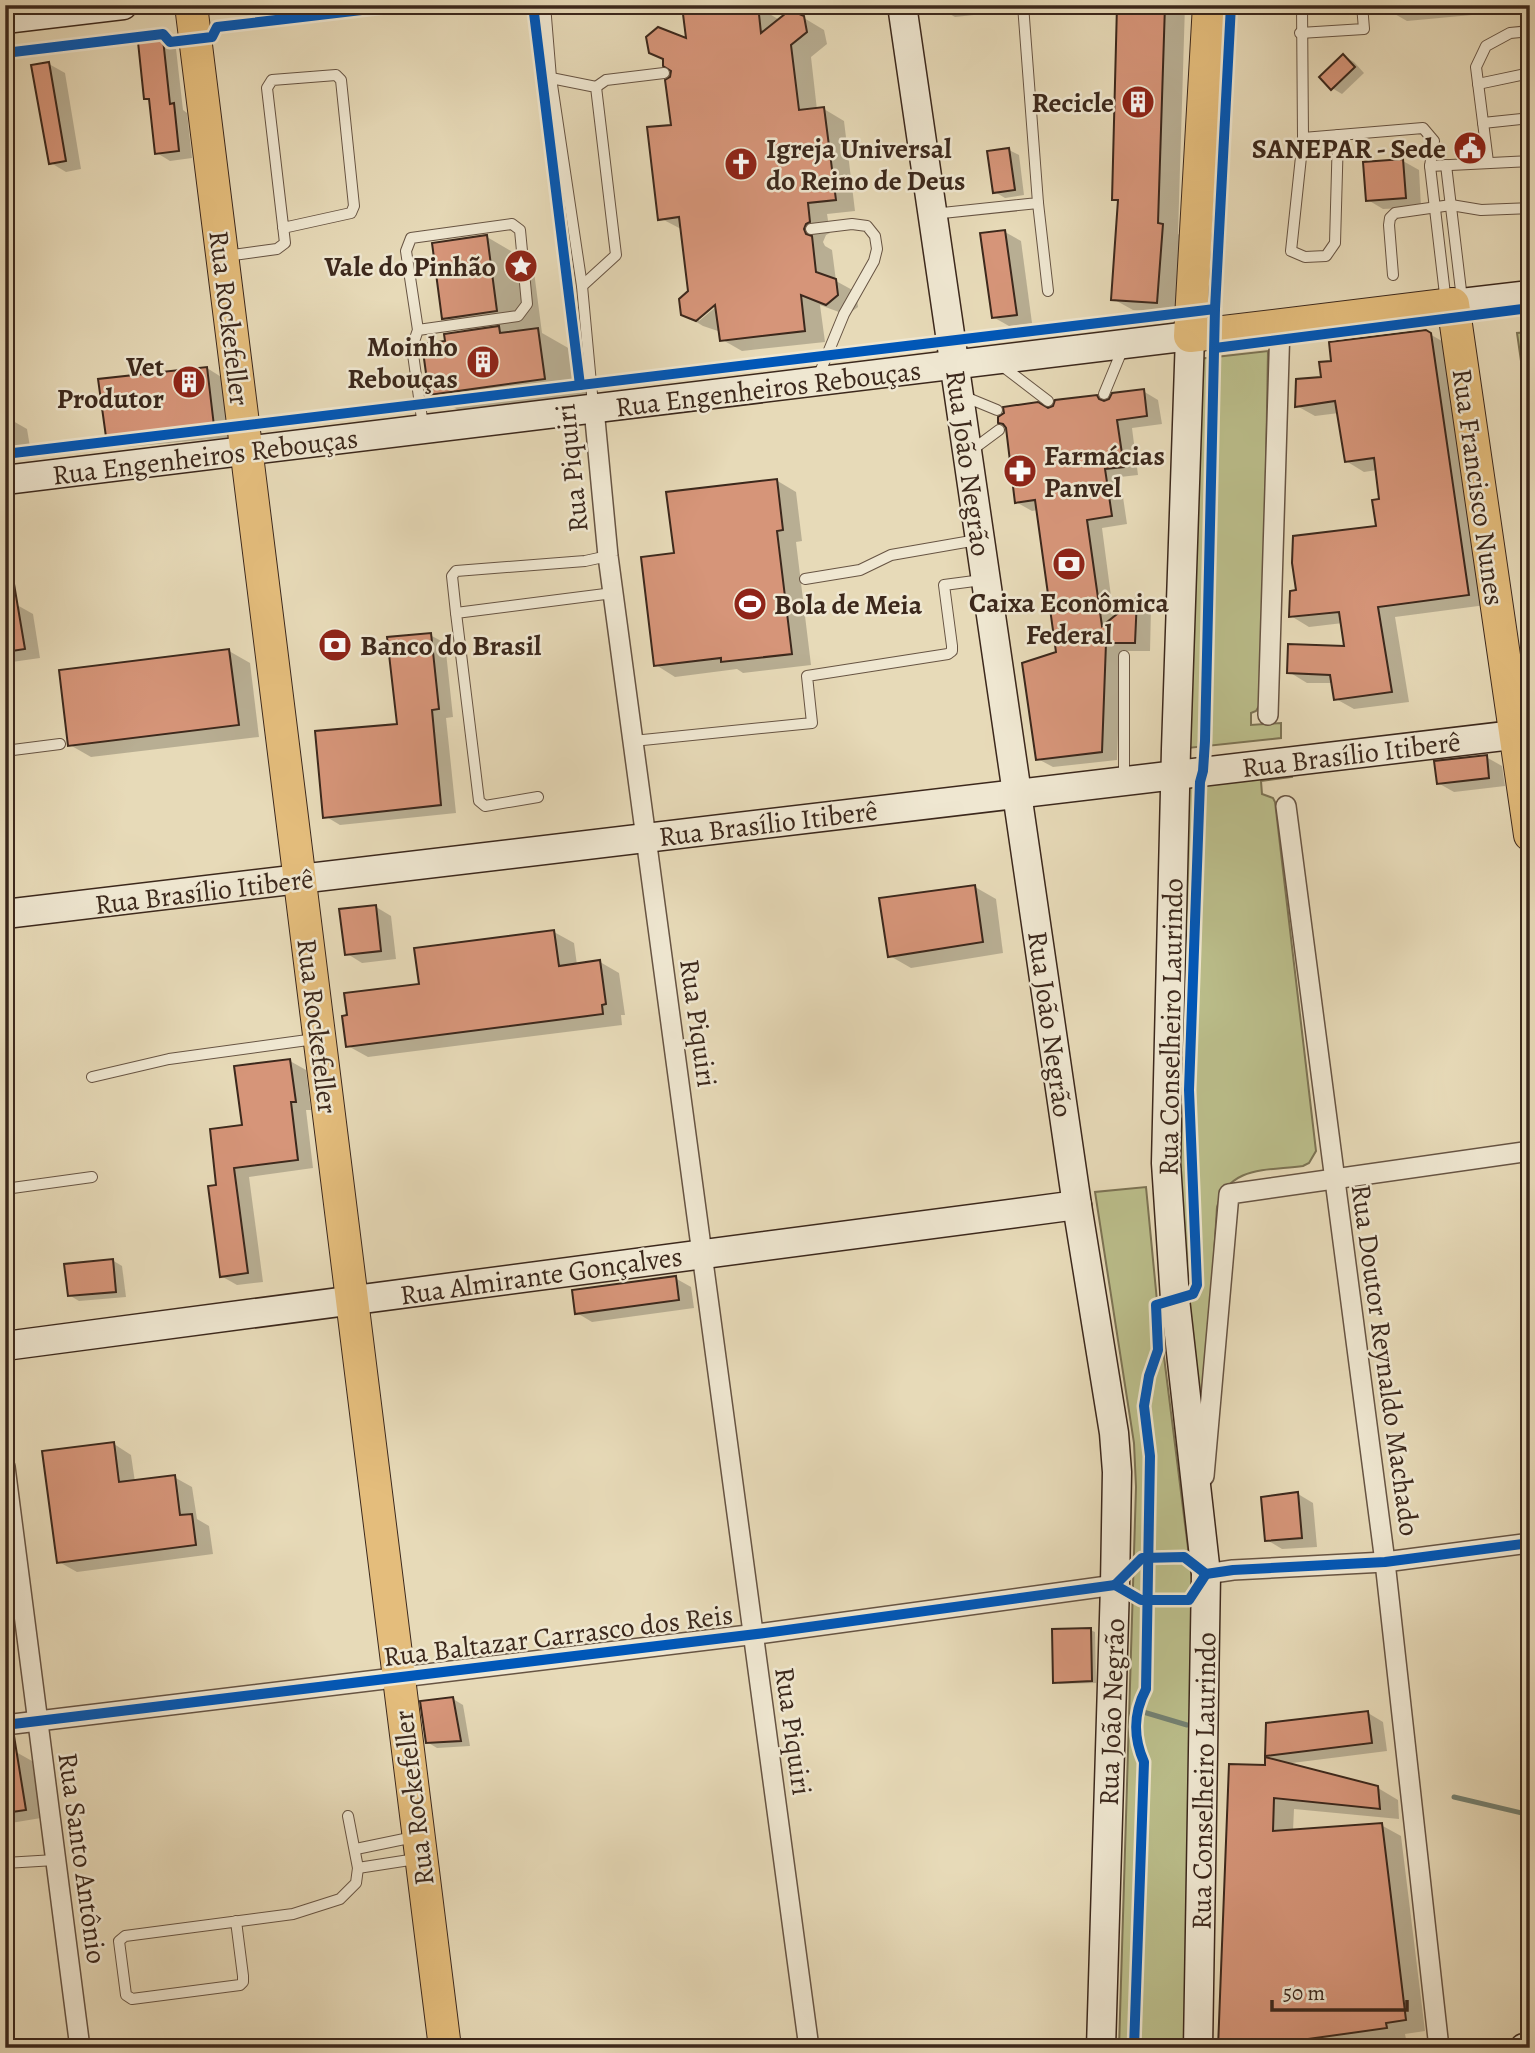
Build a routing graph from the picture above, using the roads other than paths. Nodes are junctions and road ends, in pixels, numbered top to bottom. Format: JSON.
{"nodes":[{"id":1,"x":123,"y":5,"type":"edge"},
{"id":2,"x":191,"y":5,"type":"edge"},
{"id":3,"x":545,"y":5,"type":"edge"},
{"id":4,"x":902,"y":5,"type":"edge"},
{"id":5,"x":1023,"y":5,"type":"edge"},
{"id":6,"x":1209,"y":5,"type":"edge"},
{"id":7,"x":1302,"y":5,"type":"edge"},
{"id":8,"x":1362,"y":5,"type":"edge"},
{"id":9,"x":5,"y":19,"type":"edge"},
{"id":10,"x":1530,"y":31,"type":"edge"},
{"id":11,"x":1300,"y":33,"type":"junction"},
{"id":12,"x":664,"y":73,"type":"dead end"},
{"id":13,"x":1530,"y":73,"type":"edge"},
{"id":14,"x":551,"y":78,"type":"junction"},
{"id":15,"x":1478,"y":84,"type":"junction"},
{"id":16,"x":596,"y":88,"type":"junction"},
{"id":17,"x":1530,"y":118,"type":"edge"},
{"id":18,"x":1483,"y":123,"type":"junction"},
{"id":19,"x":1338,"y":135,"type":"junction"},
{"id":20,"x":1303,"y":138,"type":"junction"},
{"id":21,"x":1530,"y":161,"type":"edge"},
{"id":22,"x":1488,"y":162,"type":"junction"},
{"id":23,"x":1446,"y":165,"type":"junction"},
{"id":24,"x":1430,"y":166,"type":"junction"},
{"id":25,"x":1038,"y":203,"type":"junction"},
{"id":26,"x":1451,"y":205,"type":"junction"},
{"id":27,"x":1435,"y":208,"type":"junction"},
{"id":28,"x":1530,"y":208,"type":"edge"},
{"id":29,"x":933,"y":214,"type":"junction"},
{"id":30,"x":283,"y":228,"type":"junction"},
{"id":31,"x":811,"y":229,"type":"dead end"},
{"id":32,"x":222,"y":257,"type":"junction"},
{"id":33,"x":1393,"y":275,"type":"dead end"},
{"id":34,"x":582,"y":286,"type":"junction"},
{"id":35,"x":1048,"y":291,"type":"dead end"},
{"id":36,"x":1530,"y":295,"type":"edge"},
{"id":37,"x":1454,"y":304,"type":"junction"},
{"id":38,"x":1280,"y":325,"type":"junction"},
{"id":39,"x":418,"y":330,"type":"junction"},
{"id":40,"x":1190,"y":336,"type":"junction"},
{"id":41,"x":1125,"y":344,"type":"junction"},
{"id":42,"x":995,"y":360,"type":"junction"},
{"id":43,"x":955,"y":365,"type":"junction"},
{"id":44,"x":817,"y":382,"type":"junction"},
{"id":45,"x":959,"y":394,"type":"junction"},
{"id":46,"x":1104,"y":394,"type":"dead end"},
{"id":47,"x":1048,"y":401,"type":"dead end"},
{"id":48,"x":594,"y":409,"type":"junction"},
{"id":49,"x":997,"y":410,"type":"dead end"},
{"id":50,"x":423,"y":429,"type":"junction"},
{"id":51,"x":999,"y":430,"type":"dead end"},
{"id":52,"x":247,"y":451,"type":"junction"},
{"id":53,"x":968,"y":453,"type":"junction"},
{"id":54,"x":5,"y":480,"type":"edge"},
{"id":55,"x":980,"y":539,"type":"junction"},
{"id":56,"x":608,"y":556,"type":"junction"},
{"id":57,"x":805,"y":579,"type":"dead end"},
{"id":58,"x":986,"y":580,"type":"junction"},
{"id":59,"x":613,"y":593,"type":"junction"},
{"id":60,"x":456,"y":613,"type":"junction"},
{"id":61,"x":1124,"y":656,"type":"dead end"},
{"id":62,"x":1268,"y":715,"type":"dead end"},
{"id":63,"x":1522,"y":733,"type":"edge"},
{"id":64,"x":633,"y":741,"type":"junction"},
{"id":65,"x":60,"y":744,"type":"dead end"},
{"id":66,"x":5,"y":751,"type":"edge"},
{"id":67,"x":1176,"y":775,"type":"junction"},
{"id":68,"x":1124,"y":781,"type":"junction"},
{"id":69,"x":1018,"y":793,"type":"junction"},
{"id":70,"x":538,"y":797,"type":"dead end"},
{"id":71,"x":1286,"y":806,"type":"dead end"},
{"id":72,"x":1530,"y":835,"type":"edge"},
{"id":73,"x":646,"y":838,"type":"junction"},
{"id":74,"x":300,"y":879,"type":"junction"},
{"id":75,"x":5,"y":914,"type":"edge"},
{"id":76,"x":320,"y":1038,"type":"junction"},
{"id":77,"x":92,"y":1077,"type":"dead end"},
{"id":78,"x":1530,"y":1151,"type":"edge"},
{"id":79,"x":92,"y":1177,"type":"dead end"},
{"id":80,"x":1334,"y":1178,"type":"junction"},
{"id":81,"x":5,"y":1189,"type":"edge"},
{"id":82,"x":1077,"y":1205,"type":"junction"},
{"id":83,"x":702,"y":1254,"type":"junction"},
{"id":84,"x":352,"y":1300,"type":"junction"},
{"id":85,"x":5,"y":1346,"type":"edge"},
{"id":86,"x":5,"y":1467,"type":"edge"},
{"id":87,"x":1201,"y":1516,"type":"junction"},
{"id":88,"x":1530,"y":1543,"type":"edge"},
{"id":89,"x":1385,"y":1562,"type":"junction"},
{"id":90,"x":1206,"y":1574,"type":"junction"},
{"id":91,"x":1115,"y":1585,"type":"junction"},
{"id":92,"x":753,"y":1635,"type":"junction"},
{"id":93,"x":399,"y":1677,"type":"junction"},
{"id":94,"x":36,"y":1721,"type":"junction"},
{"id":95,"x":5,"y":1725,"type":"edge"},
{"id":96,"x":348,"y":1816,"type":"dead end"},
{"id":97,"x":419,"y":1847,"type":"junction"},
{"id":98,"x":355,"y":1849,"type":"junction"},
{"id":99,"x":55,"y":1860,"type":"junction"},
{"id":100,"x":5,"y":1863,"type":"edge"},
{"id":101,"x":358,"y":1868,"type":"junction"},
{"id":102,"x":236,"y":1921,"type":"junction"},
{"id":103,"x":1530,"y":2047,"type":"edge"},
{"id":104,"x":80,"y":2048,"type":"edge"},
{"id":105,"x":445,"y":2048,"type":"edge"},
{"id":106,"x":809,"y":2048,"type":"edge"},
{"id":107,"x":1101,"y":2048,"type":"edge"},
{"id":108,"x":1198,"y":2048,"type":"edge"},
{"id":109,"x":1439,"y":2048,"type":"edge"},
{"id":110,"x":1524,"y":2048,"type":"edge"}],
"edges":[{"from":1,"to":9,"type":"main road"},
{"from":2,"to":32,"type":"main road","name":"Rua Rockefeller"},
{"from":3,"to":14,"type":"lane","name":"Rua Piquiri"},
{"from":4,"to":29,"type":"main road","name":"Rua João Negrão"},
{"from":5,"to":25,"type":"lane"},
{"from":6,"to":40,"type":"main road","name":"Rua Conselheiro Laurindo"},
{"from":7,"to":11,"type":"lane"},
{"from":8,"to":11,"type":"lane"},
{"from":10,"to":15,"type":"lane"},
{"from":11,"to":20,"type":"lane"},
{"from":12,"to":16,"type":"lane"},
{"from":13,"to":15,"type":"lane"},
{"from":14,"to":16,"type":"lane"},
{"from":14,"to":34,"type":"lane","name":"Rua Piquiri"},
{"from":15,"to":18,"type":"lane"},
{"from":16,"to":34,"type":"lane"},
{"from":17,"to":18,"type":"lane"},
{"from":18,"to":22,"type":"lane"},
{"from":19,"to":20,"type":"lane"},
{"from":19,"to":20,"type":"lane"},
{"from":19,"to":24,"type":"lane"},
{"from":21,"to":22,"type":"lane"},
{"from":22,"to":23,"type":"lane"},
{"from":23,"to":24,"type":"lane"},
{"from":23,"to":26,"type":"lane"},
{"from":24,"to":27,"type":"lane"},
{"from":25,"to":29,"type":"lane"},
{"from":25,"to":35,"type":"lane"},
{"from":26,"to":27,"type":"lane"},
{"from":26,"to":28,"type":"lane"},
{"from":26,"to":37,"type":"lane"},
{"from":27,"to":33,"type":"lane"},
{"from":27,"to":37,"type":"lane"},
{"from":29,"to":43,"type":"main road","name":"Rua João Negrão"},
{"from":30,"to":30,"type":"lane"},
{"from":30,"to":32,"type":"lane"},
{"from":31,"to":44,"type":"lane"},
{"from":32,"to":52,"type":"main road","name":"Rua Rockefeller"},
{"from":34,"to":48,"type":"lane","name":"Rua Piquiri"},
{"from":36,"to":37,"type":"main road","name":"Rua Engenheiros Rebouças"},
{"from":37,"to":38,"type":"main road","name":"Rua Engenheiros Rebouças"},
{"from":37,"to":63,"type":"main road","name":"Rua Francisco Nunes"},
{"from":38,"to":40,"type":"main road","name":"Rua Engenheiros Rebouças"},
{"from":38,"to":62,"type":"street"},
{"from":39,"to":39,"type":"lane"},
{"from":39,"to":50,"type":"lane"},
{"from":40,"to":41,"type":"main road","name":"Rua Engenheiros Rebouças"},
{"from":40,"to":67,"type":"main road","name":"Rua Conselheiro Laurindo"},
{"from":41,"to":42,"type":"main road","name":"Rua Engenheiros Rebouças"},
{"from":41,"to":46,"type":"lane"},
{"from":42,"to":43,"type":"main road","name":"Rua Engenheiros Rebouças"},
{"from":42,"to":47,"type":"lane"},
{"from":43,"to":44,"type":"main road","name":"Rua Engenheiros Rebouças"},
{"from":43,"to":45,"type":"main road","name":"Rua João Negrão"},
{"from":44,"to":48,"type":"main road","name":"Rua Engenheiros Rebouças"},
{"from":45,"to":49,"type":"lane"},
{"from":45,"to":53,"type":"main road","name":"Rua João Negrão"},
{"from":48,"to":50,"type":"main road","name":"Rua Engenheiros Rebouças"},
{"from":48,"to":56,"type":"street","name":"Rua Piquiri"},
{"from":50,"to":52,"type":"main road","name":"Rua Engenheiros Rebouças"},
{"from":51,"to":53,"type":"lane"},
{"from":52,"to":54,"type":"main road","name":"Rua Engenheiros Rebouças"},
{"from":52,"to":74,"type":"main road","name":"Rua Rockefeller"},
{"from":53,"to":55,"type":"main road","name":"Rua João Negrão"},
{"from":55,"to":57,"type":"lane"},
{"from":55,"to":58,"type":"main road","name":"Rua João Negrão"},
{"from":56,"to":59,"type":"street","name":"Rua Piquiri"},
{"from":56,"to":60,"type":"lane"},
{"from":58,"to":64,"type":"lane"},
{"from":58,"to":69,"type":"main road","name":"Rua João Negrão"},
{"from":59,"to":60,"type":"lane"},
{"from":59,"to":64,"type":"street","name":"Rua Piquiri"},
{"from":60,"to":70,"type":"lane"},
{"from":61,"to":68,"type":"lane"},
{"from":63,"to":67,"type":"main road","name":"Rua Brasílio Itiberê"},
{"from":63,"to":72,"type":"main road","name":"Rua Francisco Nunes"},
{"from":64,"to":73,"type":"street","name":"Rua Piquiri"},
{"from":65,"to":66,"type":"lane"},
{"from":67,"to":68,"type":"main road","name":"Rua Brasílio Itiberê"},
{"from":67,"to":87,"type":"main road","name":"Rua Conselheiro Laurindo"},
{"from":68,"to":69,"type":"main road","name":"Rua Brasílio Itiberê"},
{"from":69,"to":73,"type":"main road","name":"Rua Brasílio Itiberê"},
{"from":69,"to":82,"type":"main road","name":"Rua João Negrão"},
{"from":71,"to":80,"type":"street","name":"Rua Doutor Reynaldo Machado"},
{"from":73,"to":74,"type":"main road","name":"Rua Brasílio Itiberê"},
{"from":73,"to":83,"type":"street","name":"Rua Piquiri"},
{"from":74,"to":75,"type":"main road","name":"Rua Brasílio Itiberê"},
{"from":74,"to":76,"type":"main road","name":"Rua Rockefeller"},
{"from":76,"to":77,"type":"lane"},
{"from":76,"to":84,"type":"main road","name":"Rua Rockefeller"},
{"from":78,"to":80,"type":"street"},
{"from":79,"to":81,"type":"lane"},
{"from":80,"to":87,"type":"street"},
{"from":80,"to":89,"type":"street","name":"Rua Doutor Reynaldo Machado"},
{"from":82,"to":83,"type":"main road","name":"Rua Almirante Gonçalves"},
{"from":82,"to":91,"type":"main road","name":"Rua João Negrão"},
{"from":83,"to":84,"type":"main road","name":"Rua Almirante Gonçalves"},
{"from":83,"to":92,"type":"street","name":"Rua Piquiri"},
{"from":84,"to":85,"type":"main road","name":"Rua Almirante Gonçalves"},
{"from":84,"to":93,"type":"main road","name":"Rua Rockefeller"},
{"from":86,"to":94,"type":"street","name":"Rua Santo Antônio"},
{"from":87,"to":90,"type":"main road","name":"Rua Conselheiro Laurindo"},
{"from":88,"to":89,"type":"street"},
{"from":89,"to":90,"type":"street"},
{"from":89,"to":109,"type":"street","name":"Rua Doutor Reynaldo Machado"},
{"from":90,"to":108,"type":"main road","name":"Rua Conselheiro Laurindo"},
{"from":91,"to":92,"type":"street","name":"Rua Baltazar Carrasco dos Reis"},
{"from":91,"to":107,"type":"main road","name":"Rua João Negrão"},
{"from":92,"to":93,"type":"street","name":"Rua Baltazar Carrasco dos Reis"},
{"from":92,"to":106,"type":"street","name":"Rua Piquiri"},
{"from":93,"to":94,"type":"street","name":"Rua Baltazar Carrasco dos Reis"},
{"from":93,"to":97,"type":"main road","name":"Rua Rockefeller"},
{"from":94,"to":95,"type":"street","name":"Rua Baltazar Carrasco dos Reis"},
{"from":94,"to":99,"type":"street","name":"Rua Santo Antônio"},
{"from":96,"to":98,"type":"lane"},
{"from":97,"to":98,"type":"lane"},
{"from":97,"to":101,"type":"lane"},
{"from":97,"to":105,"type":"main road","name":"Rua Rockefeller"},
{"from":98,"to":101,"type":"lane"},
{"from":99,"to":100,"type":"lane"},
{"from":99,"to":104,"type":"street","name":"Rua Santo Antônio"},
{"from":101,"to":102,"type":"lane"},
{"from":102,"to":102,"type":"lane"},
{"from":103,"to":110,"type":"main road"}]}
